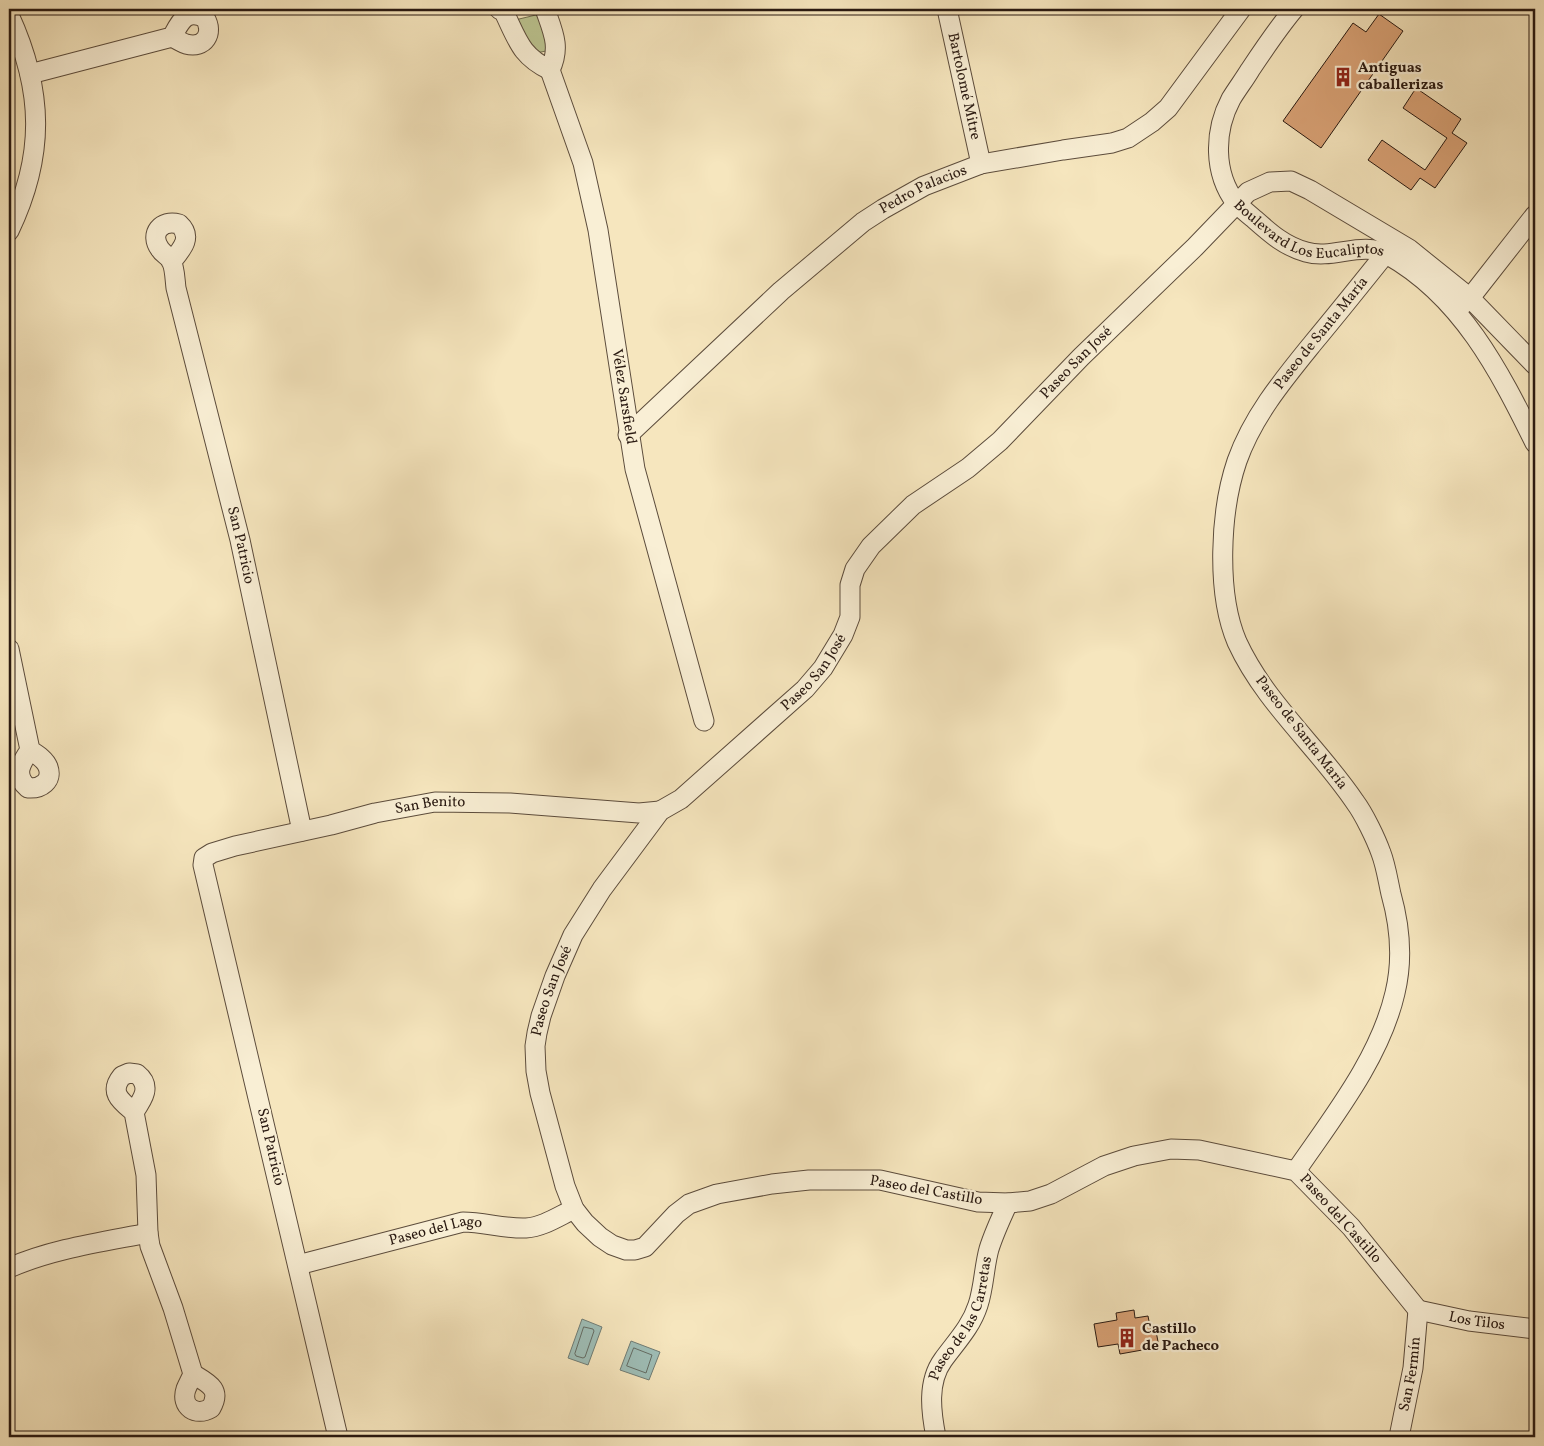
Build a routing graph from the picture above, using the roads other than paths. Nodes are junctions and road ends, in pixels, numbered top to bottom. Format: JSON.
{"nodes":[{"id":1,"x":546,"y":9,"type":"edge"},
{"id":2,"x":947,"y":9,"type":"edge"},
{"id":3,"x":1241,"y":9,"type":"edge"},
{"id":4,"x":1294,"y":9,"type":"edge"},
{"id":5,"x":508,"y":10,"type":"edge"},
{"id":6,"x":9,"y":16,"type":"edge"},
{"id":7,"x":172,"y":37,"type":"dead end"},
{"id":8,"x":550,"y":70,"type":"junction"},
{"id":9,"x":30,"y":74,"type":"junction"},
{"id":10,"x":981,"y":164,"type":"junction"},
{"id":11,"x":1237,"y":204,"type":"junction"},
{"id":12,"x":1535,"y":215,"type":"edge"},
{"id":13,"x":9,"y":231,"type":"edge"},
{"id":14,"x":1386,"y":253,"type":"junction"},
{"id":15,"x":172,"y":261,"type":"dead end"},
{"id":16,"x":1463,"y":304,"type":"junction"},
{"id":17,"x":1535,"y":365,"type":"edge"},
{"id":18,"x":628,"y":435,"type":"junction"},
{"id":19,"x":1535,"y":443,"type":"edge"},
{"id":20,"x":9,"y":648,"type":"edge"},
{"id":21,"x":704,"y":721,"type":"dead end"},
{"id":22,"x":30,"y":750,"type":"dead end"},
{"id":23,"x":660,"y":811,"type":"junction"},
{"id":24,"x":302,"y":830,"type":"junction"},
{"id":25,"x":204,"y":858,"type":"joint"},
{"id":26,"x":134,"y":1112,"type":"dead end"},
{"id":27,"x":1296,"y":1170,"type":"junction"},
{"id":28,"x":1008,"y":1203,"type":"junction"},
{"id":29,"x":574,"y":1209,"type":"junction"},
{"id":30,"x":148,"y":1233,"type":"junction"},
{"id":31,"x":298,"y":1265,"type":"junction"},
{"id":32,"x":9,"y":1268,"type":"edge"},
{"id":33,"x":1418,"y":1310,"type":"junction"},
{"id":34,"x":1535,"y":1329,"type":"edge"},
{"id":35,"x":193,"y":1374,"type":"dead end"},
{"id":36,"x":338,"y":1437,"type":"edge"},
{"id":37,"x":936,"y":1437,"type":"edge"},
{"id":38,"x":1399,"y":1437,"type":"edge"}],
"edges":[{"from":1,"to":8,"type":"street"},
{"from":2,"to":10,"type":"street","name":"Bartolomé Mitre"},
{"from":3,"to":10,"type":"street","name":"Pedro Palacios"},
{"from":4,"to":11,"type":"street"},
{"from":5,"to":8,"type":"street"},
{"from":6,"to":9,"type":"street"},
{"from":7,"to":9,"type":"street"},
{"from":8,"to":18,"type":"street","name":"Vélez Sarsfield"},
{"from":9,"to":13,"type":"street"},
{"from":10,"to":18,"type":"street","name":"Pedro Palacios"},
{"from":11,"to":14,"type":"street","name":"Boulevard Los Eucaliptos"},
{"from":11,"to":16,"type":"street","name":"Boulevard Los Eucaliptos"},
{"from":11,"to":23,"type":"street","name":"Paseo San José"},
{"from":12,"to":16,"type":"street"},
{"from":14,"to":16,"type":"street","name":"Boulevard Los Eucaliptos"},
{"from":14,"to":27,"type":"street","name":"Paseo de Santa María"},
{"from":15,"to":24,"type":"street","name":"San Patricio"},
{"from":16,"to":17,"type":"street","name":"Boulevard Los Eucaliptos"},
{"from":16,"to":19,"type":"street","name":"Boulevard Los Eucaliptos"},
{"from":18,"to":21,"type":"street","name":"Vélez Sarsfield"},
{"from":20,"to":22,"type":"street"},
{"from":23,"to":24,"type":"street","name":"San Benito"},
{"from":23,"to":29,"type":"street","name":"Paseo San José"},
{"from":24,"to":25,"type":"street","name":"San Benito"},
{"from":25,"to":31,"type":"street","name":"San Patricio"},
{"from":26,"to":30,"type":"street"},
{"from":27,"to":28,"type":"street","name":"Paseo del Castillo"},
{"from":27,"to":33,"type":"street","name":"Paseo del Castillo"},
{"from":28,"to":29,"type":"street","name":"Paseo del Castillo"},
{"from":28,"to":37,"type":"street","name":"Paseo de las Carretas"},
{"from":29,"to":31,"type":"street","name":"Paseo del Lago"},
{"from":30,"to":32,"type":"street"},
{"from":30,"to":35,"type":"street"},
{"from":31,"to":36,"type":"street","name":"San Patricio"},
{"from":33,"to":34,"type":"street","name":"Los Tilos"},
{"from":33,"to":38,"type":"street","name":"San Fermín"}]}
